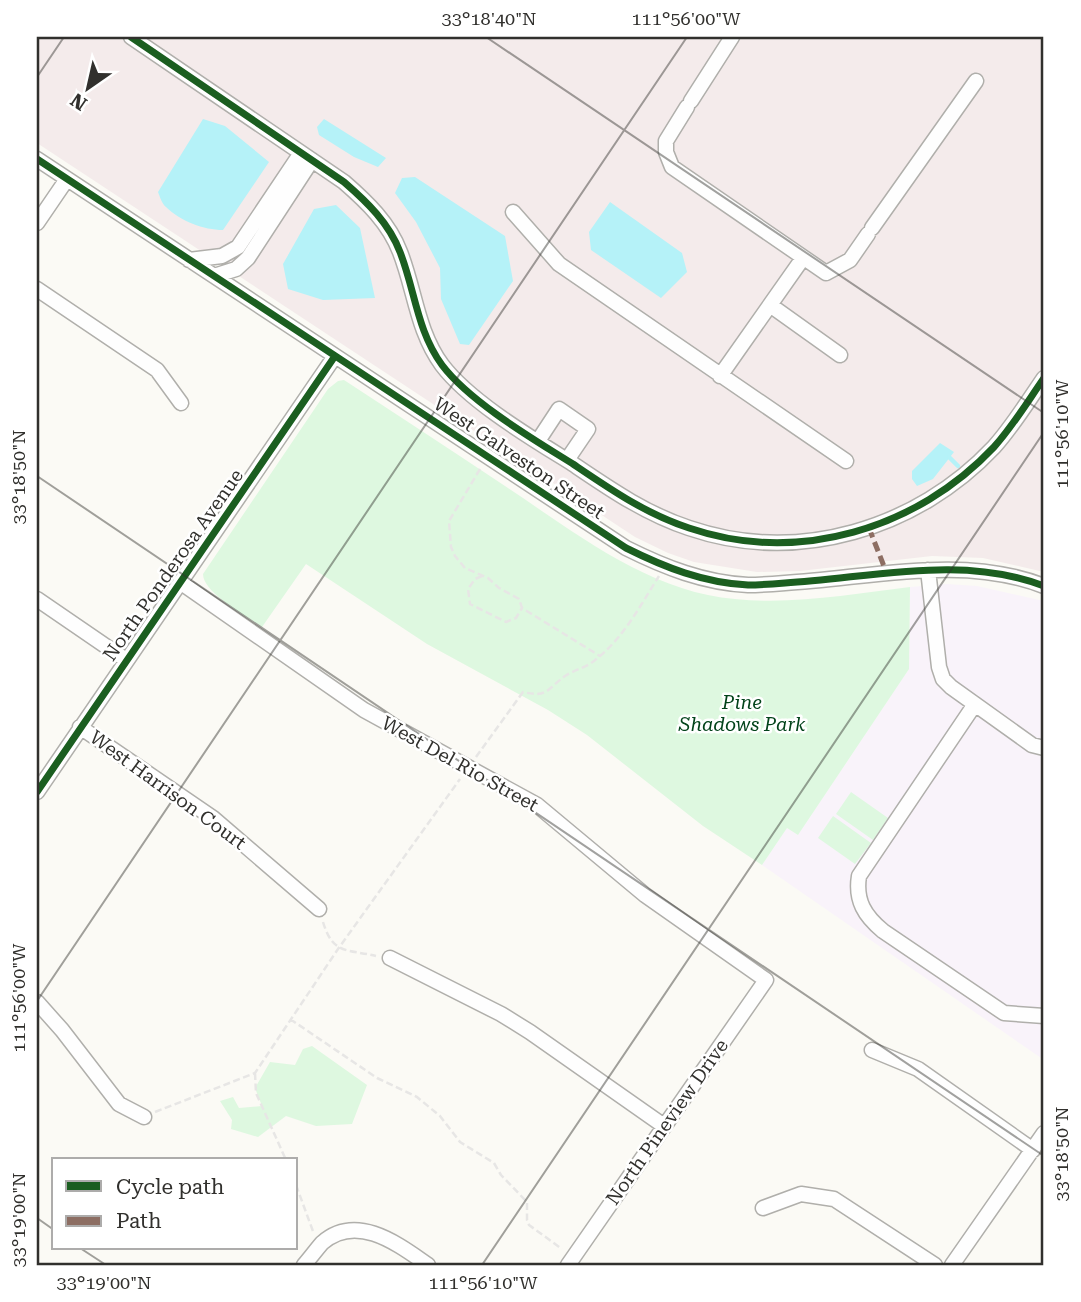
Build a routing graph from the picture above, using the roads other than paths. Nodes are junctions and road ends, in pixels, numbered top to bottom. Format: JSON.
{"nodes":[{"id":1,"x":131,"y":37,"type":"edge"},
{"id":2,"x":732,"y":37,"type":"edge"},
{"id":3,"x":976,"y":81,"type":"dead end"},
{"id":4,"x":307,"y":157,"type":"junction"},
{"id":5,"x":37,"y":159,"type":"edge"},
{"id":6,"x":67,"y":179,"type":"junction"},
{"id":7,"x":513,"y":212,"type":"dead end"},
{"id":8,"x":37,"y":223,"type":"edge"},
{"id":9,"x":803,"y":258,"type":"junction"},
{"id":10,"x":189,"y":260,"type":"junction"},
{"id":11,"x":214,"y":276,"type":"junction"},
{"id":12,"x":37,"y":289,"type":"edge"},
{"id":13,"x":770,"y":305,"type":"junction"},
{"id":14,"x":840,"y":355,"type":"dead end"},
{"id":15,"x":335,"y":356,"type":"junction"},
{"id":16,"x":720,"y":376,"type":"junction"},
{"id":17,"x":1044,"y":378,"type":"edge"},
{"id":18,"x":181,"y":403,"type":"dead end"},
{"id":19,"x":538,"y":441,"type":"junction"},
{"id":20,"x":567,"y":460,"type":"junction"},
{"id":21,"x":846,"y":461,"type":"dead end"},
{"id":22,"x":928,"y":570,"type":"junction"},
{"id":23,"x":180,"y":582,"type":"junction"},
{"id":24,"x":1044,"y":586,"type":"edge"},
{"id":25,"x":38,"y":603,"type":"edge"},
{"id":26,"x":126,"y":660,"type":"junction"},
{"id":27,"x":975,"y":705,"type":"junction"},
{"id":28,"x":80,"y":727,"type":"junction"},
{"id":29,"x":1044,"y":748,"type":"edge"},
{"id":30,"x":37,"y":792,"type":"edge"},
{"id":31,"x":319,"y":909,"type":"road end"},
{"id":32,"x":390,"y":958,"type":"road end"},
{"id":33,"x":766,"y":980,"type":"joint"},
{"id":34,"x":37,"y":1002,"type":"edge"},
{"id":35,"x":1044,"y":1016,"type":"edge"},
{"id":36,"x":872,"y":1049,"type":"dead end"},
{"id":37,"x":144,"y":1117,"type":"road end"},
{"id":38,"x":664,"y":1126,"type":"junction"},
{"id":39,"x":1044,"y":1133,"type":"edge"},
{"id":40,"x":1033,"y":1150,"type":"junction"},
{"id":41,"x":763,"y":1208,"type":"dead end"},
{"id":42,"x":572,"y":1262,"type":"edge"},
{"id":43,"x":304,"y":1265,"type":"edge"},
{"id":44,"x":428,"y":1265,"type":"edge"},
{"id":45,"x":935,"y":1265,"type":"edge"},
{"id":46,"x":952,"y":1265,"type":"edge"}],
"edges":[{"from":1,"to":4,"type":"street"},
{"from":2,"to":9,"type":"street"},
{"from":3,"to":9,"type":"street"},
{"from":4,"to":10,"type":"street"},
{"from":4,"to":11,"type":"street"},
{"from":4,"to":19,"type":"street"},
{"from":5,"to":6,"type":"street","name":"West Galveston Street"},
{"from":6,"to":8,"type":"street"},
{"from":6,"to":10,"type":"street","name":"West Galveston Street"},
{"from":7,"to":16,"type":"street"},
{"from":9,"to":13,"type":"street"},
{"from":10,"to":11,"type":"street","name":"West Galveston Street"},
{"from":11,"to":15,"type":"street","name":"West Galveston Street"},
{"from":12,"to":18,"type":"street"},
{"from":13,"to":14,"type":"street"},
{"from":13,"to":16,"type":"street"},
{"from":15,"to":22,"type":"street","name":"West Galveston Street"},
{"from":15,"to":23,"type":"street","name":"North Ponderosa Avenue"},
{"from":16,"to":21,"type":"street"},
{"from":17,"to":20,"type":"street"},
{"from":19,"to":20,"type":"street"},
{"from":19,"to":20,"type":"street"},
{"from":22,"to":24,"type":"street","name":"West Galveston Street"},
{"from":22,"to":27,"type":"street"},
{"from":23,"to":26,"type":"street","name":"North Ponderosa Avenue"},
{"from":23,"to":33,"type":"street","name":"West Del Rio Street"},
{"from":25,"to":26,"type":"street"},
{"from":26,"to":28,"type":"street","name":"North Ponderosa Avenue"},
{"from":27,"to":29,"type":"street"},
{"from":27,"to":35,"type":"street"},
{"from":28,"to":30,"type":"street","name":"North Ponderosa Avenue"},
{"from":28,"to":31,"type":"street","name":"West Harrison Court"},
{"from":32,"to":38,"type":"street"},
{"from":33,"to":38,"type":"street","name":"North Pineview Drive"},
{"from":34,"to":37,"type":"street"},
{"from":36,"to":40,"type":"street"},
{"from":38,"to":42,"type":"street","name":"North Pineview Drive"},
{"from":39,"to":40,"type":"street"},
{"from":40,"to":46,"type":"street"},
{"from":41,"to":45,"type":"street"},
{"from":43,"to":44,"type":"street"}]}
